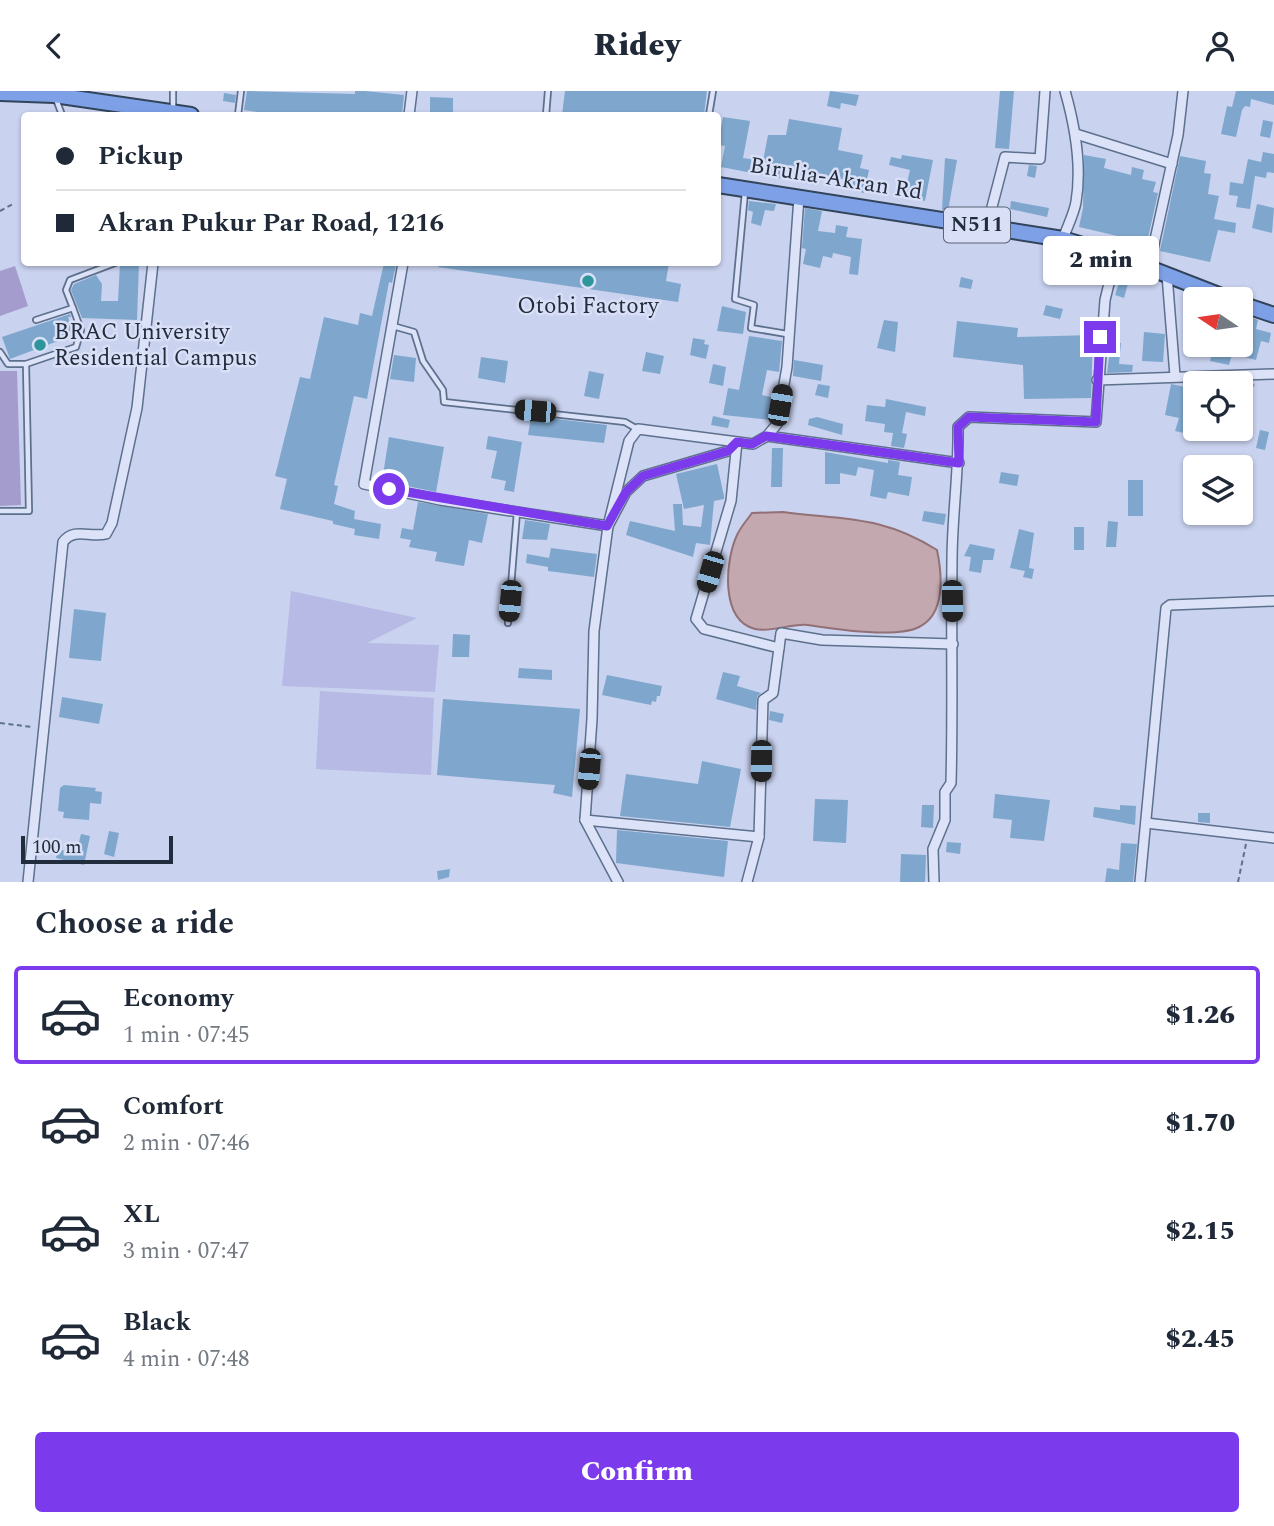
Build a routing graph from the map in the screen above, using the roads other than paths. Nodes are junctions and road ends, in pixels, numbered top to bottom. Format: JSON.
{"nodes":[{"id":1,"x":173,"y":91,"type":"edge"},
{"id":2,"x":241,"y":91,"type":"edge"},
{"id":3,"x":412,"y":91,"type":"edge"},
{"id":4,"x":548,"y":91,"type":"edge"},
{"id":5,"x":713,"y":91,"type":"edge"},
{"id":6,"x":1045,"y":91,"type":"edge"},
{"id":7,"x":1065,"y":91,"type":"edge"},
{"id":8,"x":1182,"y":91,"type":"edge"},
{"id":9,"x":7,"y":92,"type":"edge"},
{"id":10,"x":54,"y":95,"type":"junction"},
{"id":11,"x":173,"y":111,"type":"junction"},
{"id":12,"x":61,"y":112,"type":"edge"},
{"id":13,"x":178,"y":112,"type":"edge"},
{"id":14,"x":238,"y":112,"type":"edge"},
{"id":15,"x":409,"y":112,"type":"edge"},
{"id":16,"x":546,"y":112,"type":"edge"},
{"id":17,"x":710,"y":112,"type":"edge"},
{"id":18,"x":1076,"y":134,"type":"junction"},
{"id":19,"x":1172,"y":164,"type":"junction"},
{"id":20,"x":721,"y":184,"type":"edge"},
{"id":21,"x":745,"y":188,"type":"junction"},
{"id":22,"x":799,"y":197,"type":"junction"},
{"id":23,"x":987,"y":226,"type":"junction"},
{"id":24,"x":1063,"y":239,"type":"junction"},
{"id":25,"x":1116,"y":255,"type":"junction"},
{"id":26,"x":108,"y":266,"type":"edge"},
{"id":27,"x":153,"y":266,"type":"edge"},
{"id":28,"x":402,"y":266,"type":"edge"},
{"id":29,"x":1149,"y":267,"type":"junction"},
{"id":30,"x":1167,"y":275,"type":"junction"},
{"id":31,"x":1198,"y":287,"type":"edge"},
{"id":32,"x":73,"y":308,"type":"junction"},
{"id":33,"x":1253,"y":308,"type":"edge"},
{"id":34,"x":1274,"y":315,"type":"edge"},
{"id":35,"x":36,"y":320,"type":"dead end"},
{"id":36,"x":392,"y":326,"type":"junction"},
{"id":37,"x":788,"y":334,"type":"junction"},
{"id":38,"x":0,"y":352,"type":"edge"},
{"id":39,"x":26,"y":364,"type":"junction"},
{"id":40,"x":1274,"y":374,"type":"edge"},
{"id":41,"x":1175,"y":376,"type":"junction"},
{"id":42,"x":1097,"y":380,"type":"junction"},
{"id":43,"x":638,"y":429,"type":"junction"},
{"id":44,"x":766,"y":436,"type":"junction"},
{"id":45,"x":737,"y":442,"type":"junction"},
{"id":46,"x":959,"y":463,"type":"junction"},
{"id":47,"x":0,"y":511,"type":"edge"},
{"id":48,"x":517,"y":511,"type":"junction"},
{"id":49,"x":607,"y":526,"type":"junction"},
{"id":50,"x":1274,"y":601,"type":"edge"},
{"id":51,"x":508,"y":623,"type":"dead end"},
{"id":52,"x":953,"y":643,"type":"junction"},
{"id":53,"x":779,"y":648,"type":"junction"},
{"id":54,"x":584,"y":820,"type":"junction"},
{"id":55,"x":1146,"y":823,"type":"junction"},
{"id":56,"x":759,"y":837,"type":"junction"},
{"id":57,"x":1274,"y":838,"type":"edge"},
{"id":58,"x":28,"y":882,"type":"edge"},
{"id":59,"x":618,"y":882,"type":"edge"},
{"id":60,"x":747,"y":882,"type":"edge"},
{"id":61,"x":934,"y":882,"type":"edge"},
{"id":62,"x":1140,"y":882,"type":"edge"}],
"edges":[{"from":1,"to":11,"type":"lane"},
{"from":2,"to":14,"type":"lane"},
{"from":3,"to":15,"type":"street"},
{"from":4,"to":16,"type":"lane"},
{"from":5,"to":17,"type":"lane"},
{"from":6,"to":23,"type":"street"},
{"from":7,"to":18,"type":"street"},
{"from":8,"to":19,"type":"street"},
{"from":9,"to":10,"type":"highway"},
{"from":10,"to":11,"type":"highway"},
{"from":10,"to":12,"type":"lane"},
{"from":11,"to":13,"type":"highway"},
{"from":18,"to":19,"type":"street"},
{"from":18,"to":24,"type":"street"},
{"from":19,"to":29,"type":"street"},
{"from":20,"to":21,"type":"highway","name":"Birulia-Akran Rd","number":"N511"},
{"from":21,"to":22,"type":"highway","name":"Birulia-Akran Rd","number":"N511"},
{"from":21,"to":37,"type":"lane"},
{"from":22,"to":23,"type":"highway","name":"Birulia-Akran Rd","number":"N511"},
{"from":22,"to":37,"type":"street"},
{"from":23,"to":24,"type":"highway","name":"Birulia-Akran Rd","number":"N511"},
{"from":24,"to":25,"type":"highway","name":"Birulia-Akran Rd","number":"N511"},
{"from":25,"to":29,"type":"highway","name":"Birulia-Akran Rd","number":"N511"},
{"from":25,"to":42,"type":"street"},
{"from":26,"to":32,"type":"lane"},
{"from":27,"to":58,"type":"street"},
{"from":28,"to":36,"type":"street"},
{"from":29,"to":30,"type":"highway","name":"Birulia-Akran Rd","number":"N511"},
{"from":30,"to":31,"type":"highway","name":"Birulia-Akran Rd","number":"N511"},
{"from":30,"to":41,"type":"street"},
{"from":32,"to":35,"type":"lane"},
{"from":32,"to":39,"type":"lane"},
{"from":33,"to":34,"type":"highway"},
{"from":36,"to":43,"type":"lane"},
{"from":36,"to":48,"type":"street"},
{"from":37,"to":44,"type":"street"},
{"from":38,"to":39,"type":"lane"},
{"from":39,"to":47,"type":"lane"},
{"from":40,"to":41,"type":"street"},
{"from":41,"to":42,"type":"street"},
{"from":42,"to":46,"type":"street"},
{"from":43,"to":45,"type":"street"},
{"from":43,"to":49,"type":"street"},
{"from":44,"to":45,"type":"street"},
{"from":44,"to":46,"type":"street"},
{"from":45,"to":49,"type":"street"},
{"from":45,"to":53,"type":"street"},
{"from":46,"to":52,"type":"street"},
{"from":48,"to":49,"type":"street"},
{"from":48,"to":51,"type":"lane"},
{"from":49,"to":54,"type":"street"},
{"from":50,"to":55,"type":"street"},
{"from":52,"to":53,"type":"street"},
{"from":52,"to":61,"type":"street"},
{"from":53,"to":56,"type":"street"},
{"from":54,"to":56,"type":"street"},
{"from":54,"to":59,"type":"street"},
{"from":55,"to":57,"type":"street"},
{"from":55,"to":62,"type":"street"},
{"from":56,"to":60,"type":"street"}]}
